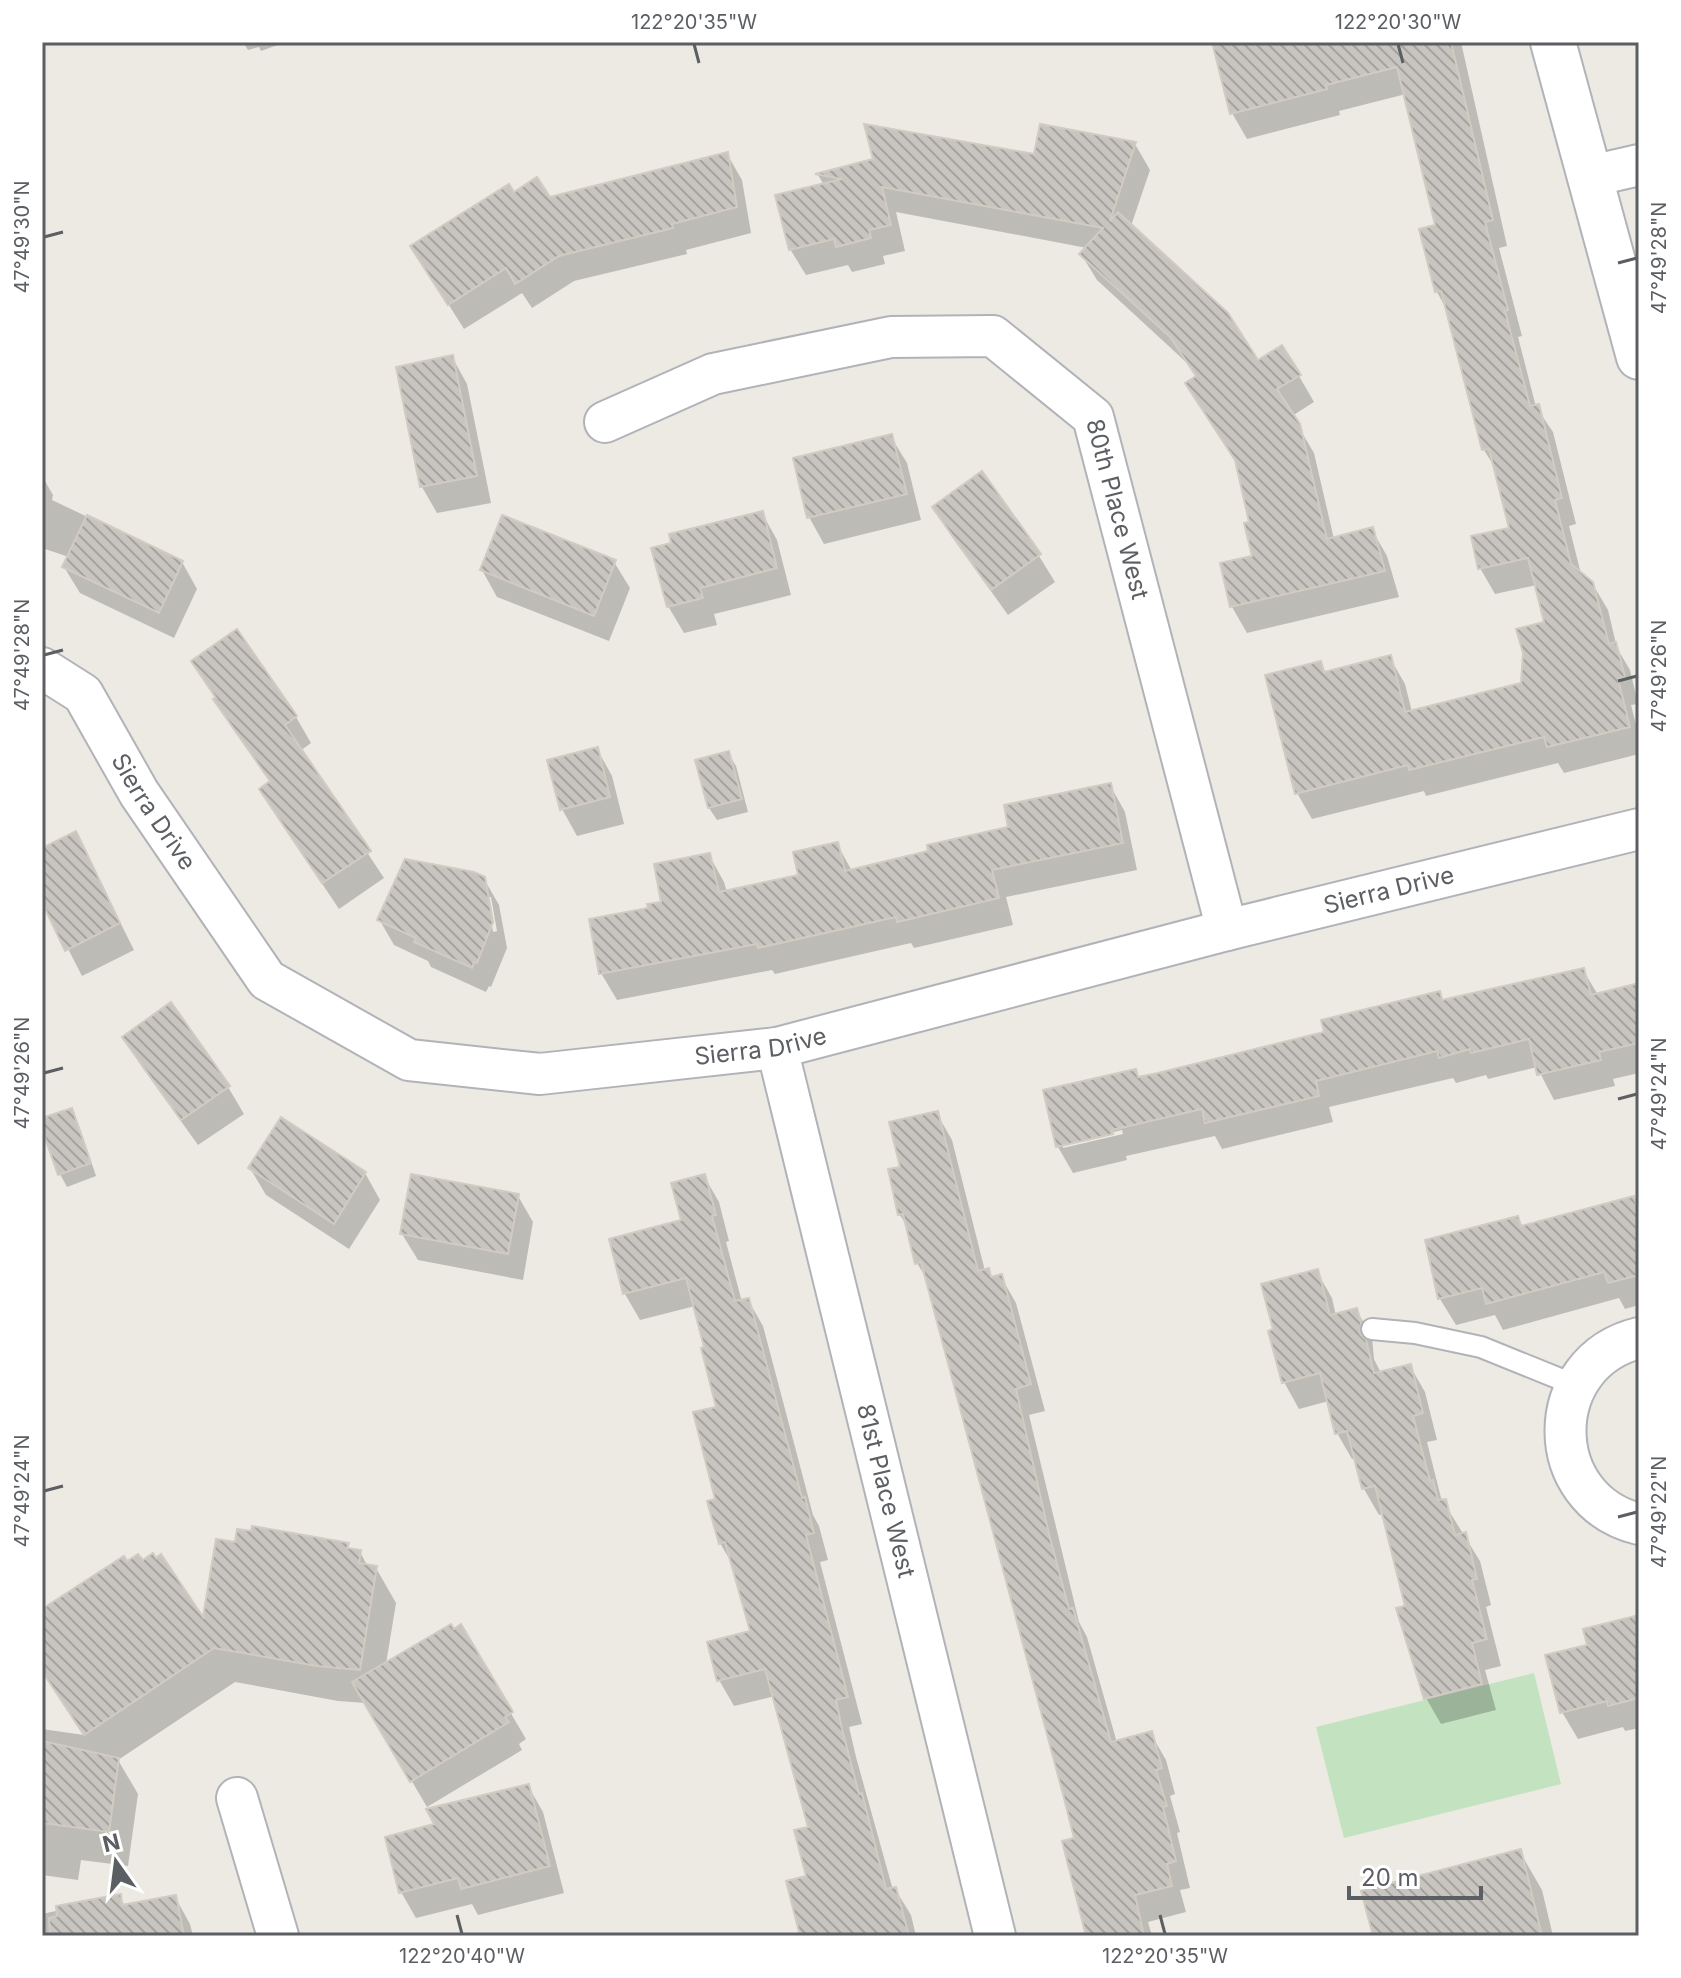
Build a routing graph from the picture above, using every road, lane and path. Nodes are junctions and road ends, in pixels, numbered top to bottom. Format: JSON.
{"nodes":[{"id":1,"x":1553,"y":42,"type":"edge"},
{"id":2,"x":1639,"y":165,"type":"edge"},
{"id":3,"x":1591,"y":176,"type":"junction"},
{"id":4,"x":1639,"y":357,"type":"edge"},
{"id":5,"x":605,"y":422,"type":"dead end"},
{"id":6,"x":42,"y":668,"type":"edge"},
{"id":7,"x":1639,"y":829,"type":"edge"},
{"id":8,"x":1227,"y":930,"type":"junction"},
{"id":9,"x":777,"y":1048,"type":"junction"},
{"id":10,"x":1372,"y":1329,"type":"dead end"},
{"id":11,"x":1639,"y":1338,"type":"edge"},
{"id":12,"x":1575,"y":1385,"type":"junction"},
{"id":13,"x":1639,"y":1524,"type":"edge"},
{"id":14,"x":237,"y":1798,"type":"dead end"},
{"id":15,"x":278,"y":1936,"type":"edge"},
{"id":16,"x":995,"y":1936,"type":"edge"}],
"edges":[{"from":1,"to":3,"type":"street"},
{"from":2,"to":3,"type":"street"},
{"from":3,"to":4,"type":"street"},
{"from":5,"to":8,"type":"street","name":"80th Place West"},
{"from":6,"to":9,"type":"street","name":"Sierra Drive"},
{"from":7,"to":8,"type":"street","name":"Sierra Drive"},
{"from":8,"to":9,"type":"street","name":"Sierra Drive"},
{"from":9,"to":16,"type":"street","name":"81st Place West"},
{"from":10,"to":12,"type":"lane"},
{"from":11,"to":12,"type":"street"},
{"from":12,"to":13,"type":"street"},
{"from":14,"to":15,"type":"street"}]}
